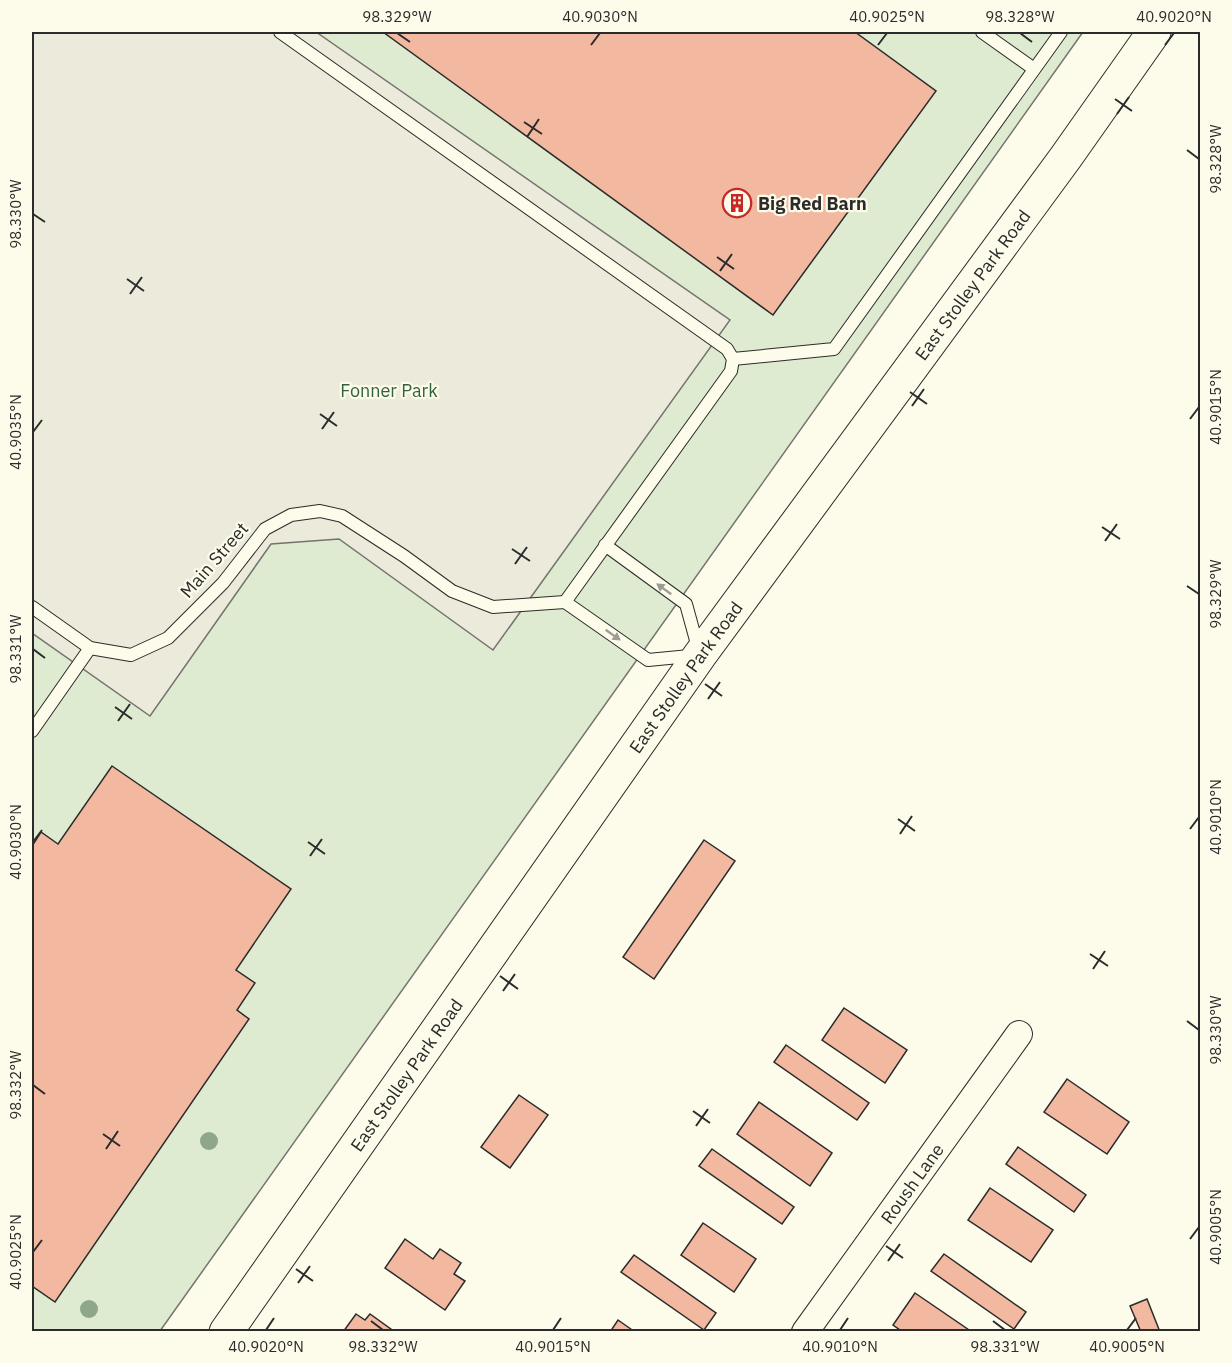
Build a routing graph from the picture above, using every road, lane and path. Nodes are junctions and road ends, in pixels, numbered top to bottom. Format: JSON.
{"nodes":[{"id":1,"x":280,"y":32,"type":"edge"},
{"id":2,"x":982,"y":32,"type":"edge"},
{"id":3,"x":1061,"y":32,"type":"edge"},
{"id":4,"x":1154,"y":32,"type":"edge"},
{"id":5,"x":1034,"y":69,"type":"junction"},
{"id":6,"x":733,"y":359,"type":"junction"},
{"id":7,"x":605,"y":546,"type":"junction"},
{"id":8,"x":565,"y":602,"type":"junction"},
{"id":9,"x":32,"y":607,"type":"edge"},
{"id":10,"x":90,"y":648,"type":"junction"},
{"id":11,"x":700,"y":655,"type":"junction"},
{"id":12,"x":32,"y":731,"type":"edge"},
{"id":13,"x":1019,"y":1034,"type":"dead end"},
{"id":14,"x":226,"y":1332,"type":"edge"},
{"id":15,"x":805,"y":1332,"type":"edge"}],
"edges":[{"from":1,"to":6,"type":"lane"},
{"from":2,"to":5,"type":"lane"},
{"from":3,"to":5,"type":"lane"},
{"from":4,"to":11,"type":"street","name":"East Stolley Park Road"},
{"from":5,"to":6,"type":"lane"},
{"from":6,"to":7,"type":"lane"},
{"from":7,"to":8,"type":"lane"},
{"from":11,"to":7,"type":"lane","one_way":true},
{"from":8,"to":10,"type":"lane","name":"Main Street"},
{"from":8,"to":11,"type":"lane","one_way":true},
{"from":9,"to":10,"type":"lane","name":"Main Street"},
{"from":10,"to":12,"type":"lane"},
{"from":11,"to":14,"type":"street","name":"East Stolley Park Road"},
{"from":13,"to":15,"type":"street","name":"Roush Lane"}]}
